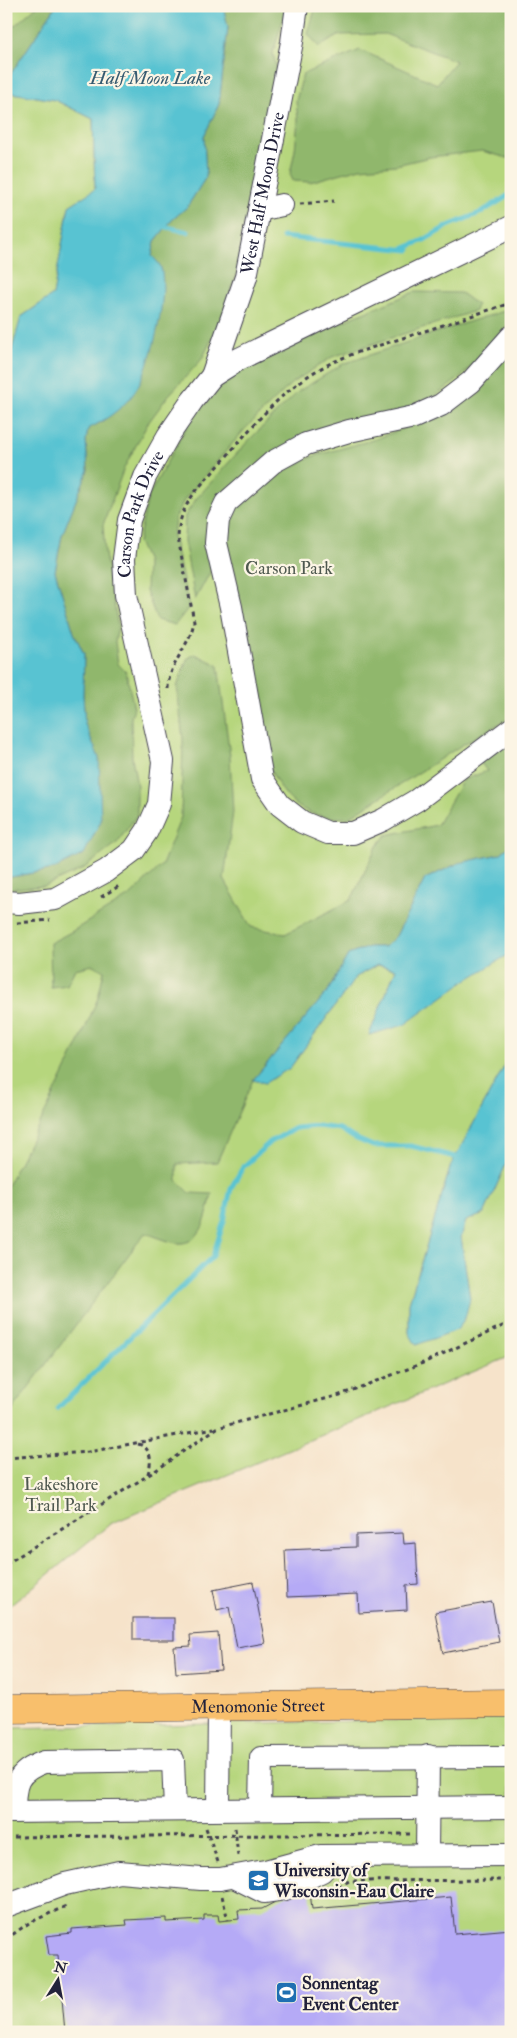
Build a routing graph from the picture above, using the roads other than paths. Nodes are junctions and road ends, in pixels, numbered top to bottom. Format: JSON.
{"nodes":[{"id":1,"x":298,"y":6,"type":"edge"},
{"id":2,"x":282,"y":205,"type":"road end"},
{"id":3,"x":260,"y":210,"type":"junction"},
{"id":4,"x":511,"y":227,"type":"edge"},
{"id":5,"x":511,"y":337,"type":"edge"},
{"id":6,"x":212,"y":376,"type":"junction"},
{"id":7,"x":511,"y":729,"type":"edge"},
{"id":8,"x":6,"y":902,"type":"edge"},
{"id":9,"x":511,"y":1703,"type":"edge"},
{"id":10,"x":219,"y":1708,"type":"junction"},
{"id":11,"x":6,"y":1709,"type":"edge"},
{"id":12,"x":428,"y":1756,"type":"junction"},
{"id":13,"x":511,"y":1757,"type":"edge"},
{"id":14,"x":511,"y":1807,"type":"edge"},
{"id":15,"x":260,"y":1808,"type":"junction"},
{"id":16,"x":426,"y":1808,"type":"junction"},
{"id":17,"x":175,"y":1810,"type":"junction"},
{"id":18,"x":10,"y":1812,"type":"edge"},
{"id":19,"x":212,"y":1817,"type":"junction"},
{"id":20,"x":427,"y":1855,"type":"junction"},
{"id":21,"x":511,"y":1855,"type":"edge"},
{"id":22,"x":6,"y":1906,"type":"edge"}],
"edges":[{"from":1,"to":3,"type":"street","name":"West Half Moon Drive"},
{"from":2,"to":3,"type":"street"},
{"from":3,"to":6,"type":"street","name":"West Half Moon Drive"},
{"from":4,"to":6,"type":"street","name":"Carson Park Drive"},
{"from":5,"to":7,"type":"street"},
{"from":6,"to":8,"type":"street","name":"Carson Park Drive"},
{"from":9,"to":10,"type":"main road","name":"Menomonie Street"},
{"from":10,"to":11,"type":"main road","name":"Menomonie Street"},
{"from":10,"to":19,"type":"street"},
{"from":12,"to":13,"type":"street"},
{"from":12,"to":15,"type":"street"},
{"from":12,"to":16,"type":"street"},
{"from":14,"to":16,"type":"street"},
{"from":15,"to":16,"type":"street"},
{"from":15,"to":19,"type":"street"},
{"from":16,"to":20,"type":"street"},
{"from":17,"to":18,"type":"street"},
{"from":17,"to":18,"type":"street"},
{"from":17,"to":19,"type":"street"},
{"from":20,"to":21,"type":"street"},
{"from":20,"to":22,"type":"street"}]}
